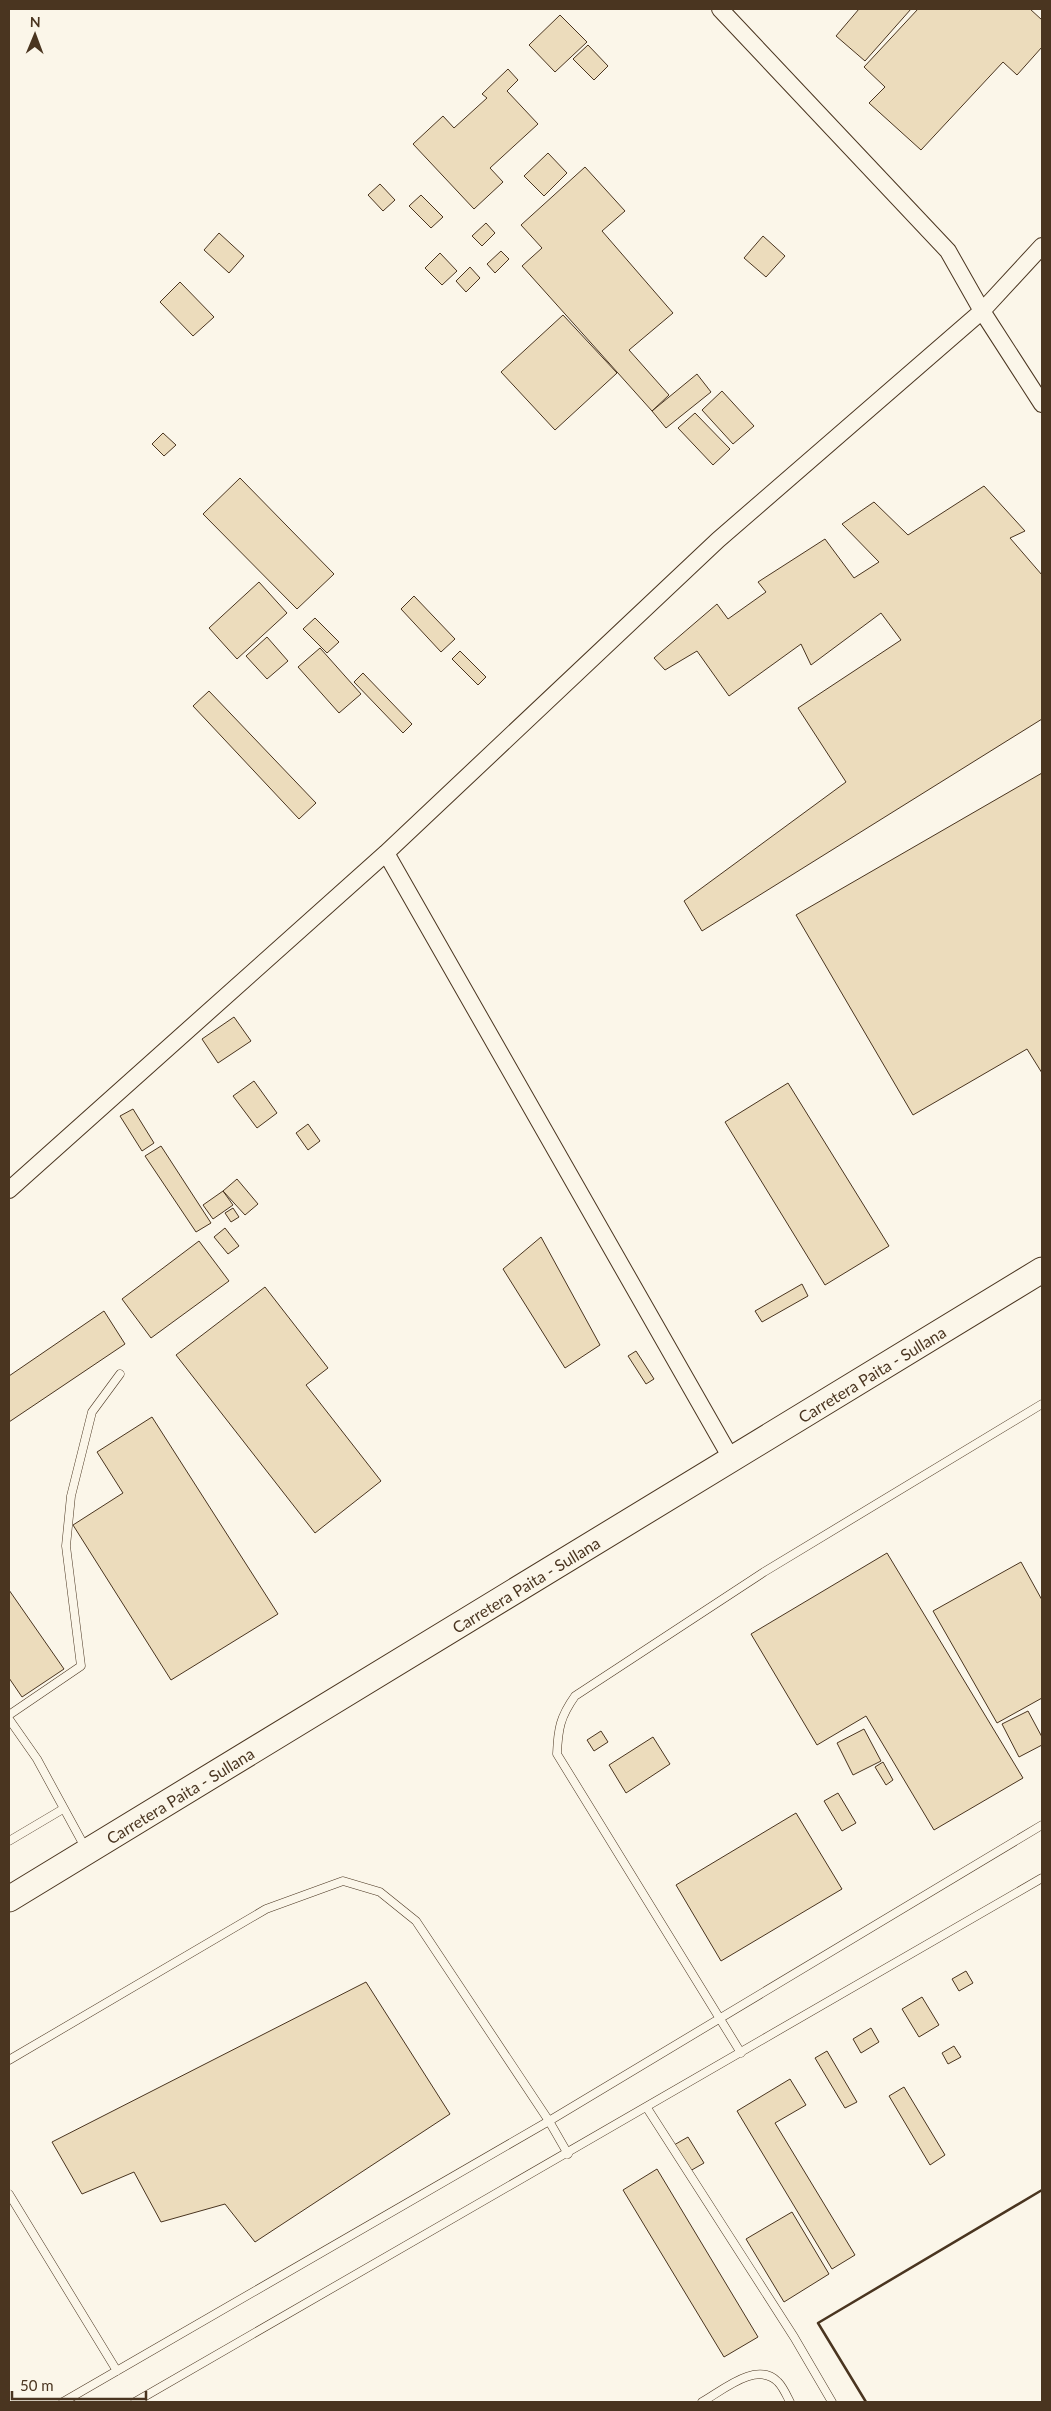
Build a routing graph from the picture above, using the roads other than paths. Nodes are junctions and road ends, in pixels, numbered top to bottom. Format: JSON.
{"nodes":[{"id":1,"x":720,"y":9,"type":"edge"},
{"id":2,"x":1042,"y":246,"type":"edge"},
{"id":3,"x":982,"y":312,"type":"junction"},
{"id":4,"x":1042,"y":404,"type":"edge"},
{"id":5,"x":386,"y":853,"type":"junction"},
{"id":6,"x":9,"y":1190,"type":"edge"},
{"id":7,"x":1042,"y":1270,"type":"edge"},
{"id":8,"x":120,"y":1374,"type":"dead end"},
{"id":9,"x":1042,"y":1404,"type":"edge"},
{"id":10,"x":731,"y":1458,"type":"junction"},
{"id":11,"x":9,"y":1715,"type":"edge"},
{"id":12,"x":9,"y":1719,"type":"edge"},
{"id":13,"x":64,"y":1809,"type":"junction"},
{"id":14,"x":1042,"y":1825,"type":"edge"},
{"id":15,"x":9,"y":1841,"type":"edge"},
{"id":16,"x":86,"y":1850,"type":"junction"},
{"id":17,"x":1042,"y":1878,"type":"edge"},
{"id":18,"x":9,"y":1899,"type":"edge"},
{"id":19,"x":720,"y":2018,"type":"junction"},
{"id":20,"x":741,"y":2053,"type":"junction"},
{"id":21,"x":9,"y":2060,"type":"edge"},
{"id":22,"x":647,"y":2108,"type":"junction"},
{"id":23,"x":549,"y":2121,"type":"junction"},
{"id":24,"x":568,"y":2154,"type":"junction"},
{"id":25,"x":9,"y":2194,"type":"edge"},
{"id":26,"x":117,"y":2371,"type":"junction"},
{"id":27,"x":63,"y":2402,"type":"edge"},
{"id":28,"x":135,"y":2402,"type":"edge"},
{"id":29,"x":702,"y":2402,"type":"edge"},
{"id":30,"x":790,"y":2402,"type":"edge"},
{"id":31,"x":832,"y":2402,"type":"edge"}],
"edges":[{"from":1,"to":3,"type":"street"},
{"from":2,"to":3,"type":"street"},
{"from":3,"to":4,"type":"street"},
{"from":3,"to":5,"type":"street"},
{"from":5,"to":6,"type":"street"},
{"from":5,"to":10,"type":"street"},
{"from":7,"to":10,"type":"main road","name":"Carretera Paita - Sullana"},
{"from":8,"to":11,"type":"lane"},
{"from":9,"to":19,"type":"lane"},
{"from":10,"to":16,"type":"main road","name":"Carretera Paita - Sullana"},
{"from":12,"to":13,"type":"lane"},
{"from":13,"to":15,"type":"lane"},
{"from":13,"to":16,"type":"lane"},
{"from":14,"to":19,"type":"lane"},
{"from":16,"to":18,"type":"main road","name":"Carretera Paita - Sullana"},
{"from":17,"to":20,"type":"lane"},
{"from":19,"to":20,"type":"lane"},
{"from":19,"to":23,"type":"lane"},
{"from":20,"to":22,"type":"lane"},
{"from":21,"to":23,"type":"lane"},
{"from":22,"to":24,"type":"lane"},
{"from":22,"to":31,"type":"lane"},
{"from":23,"to":24,"type":"lane"},
{"from":23,"to":26,"type":"lane"},
{"from":24,"to":28,"type":"lane"},
{"from":25,"to":26,"type":"lane"},
{"from":26,"to":27,"type":"lane"},
{"from":29,"to":30,"type":"lane"}]}
